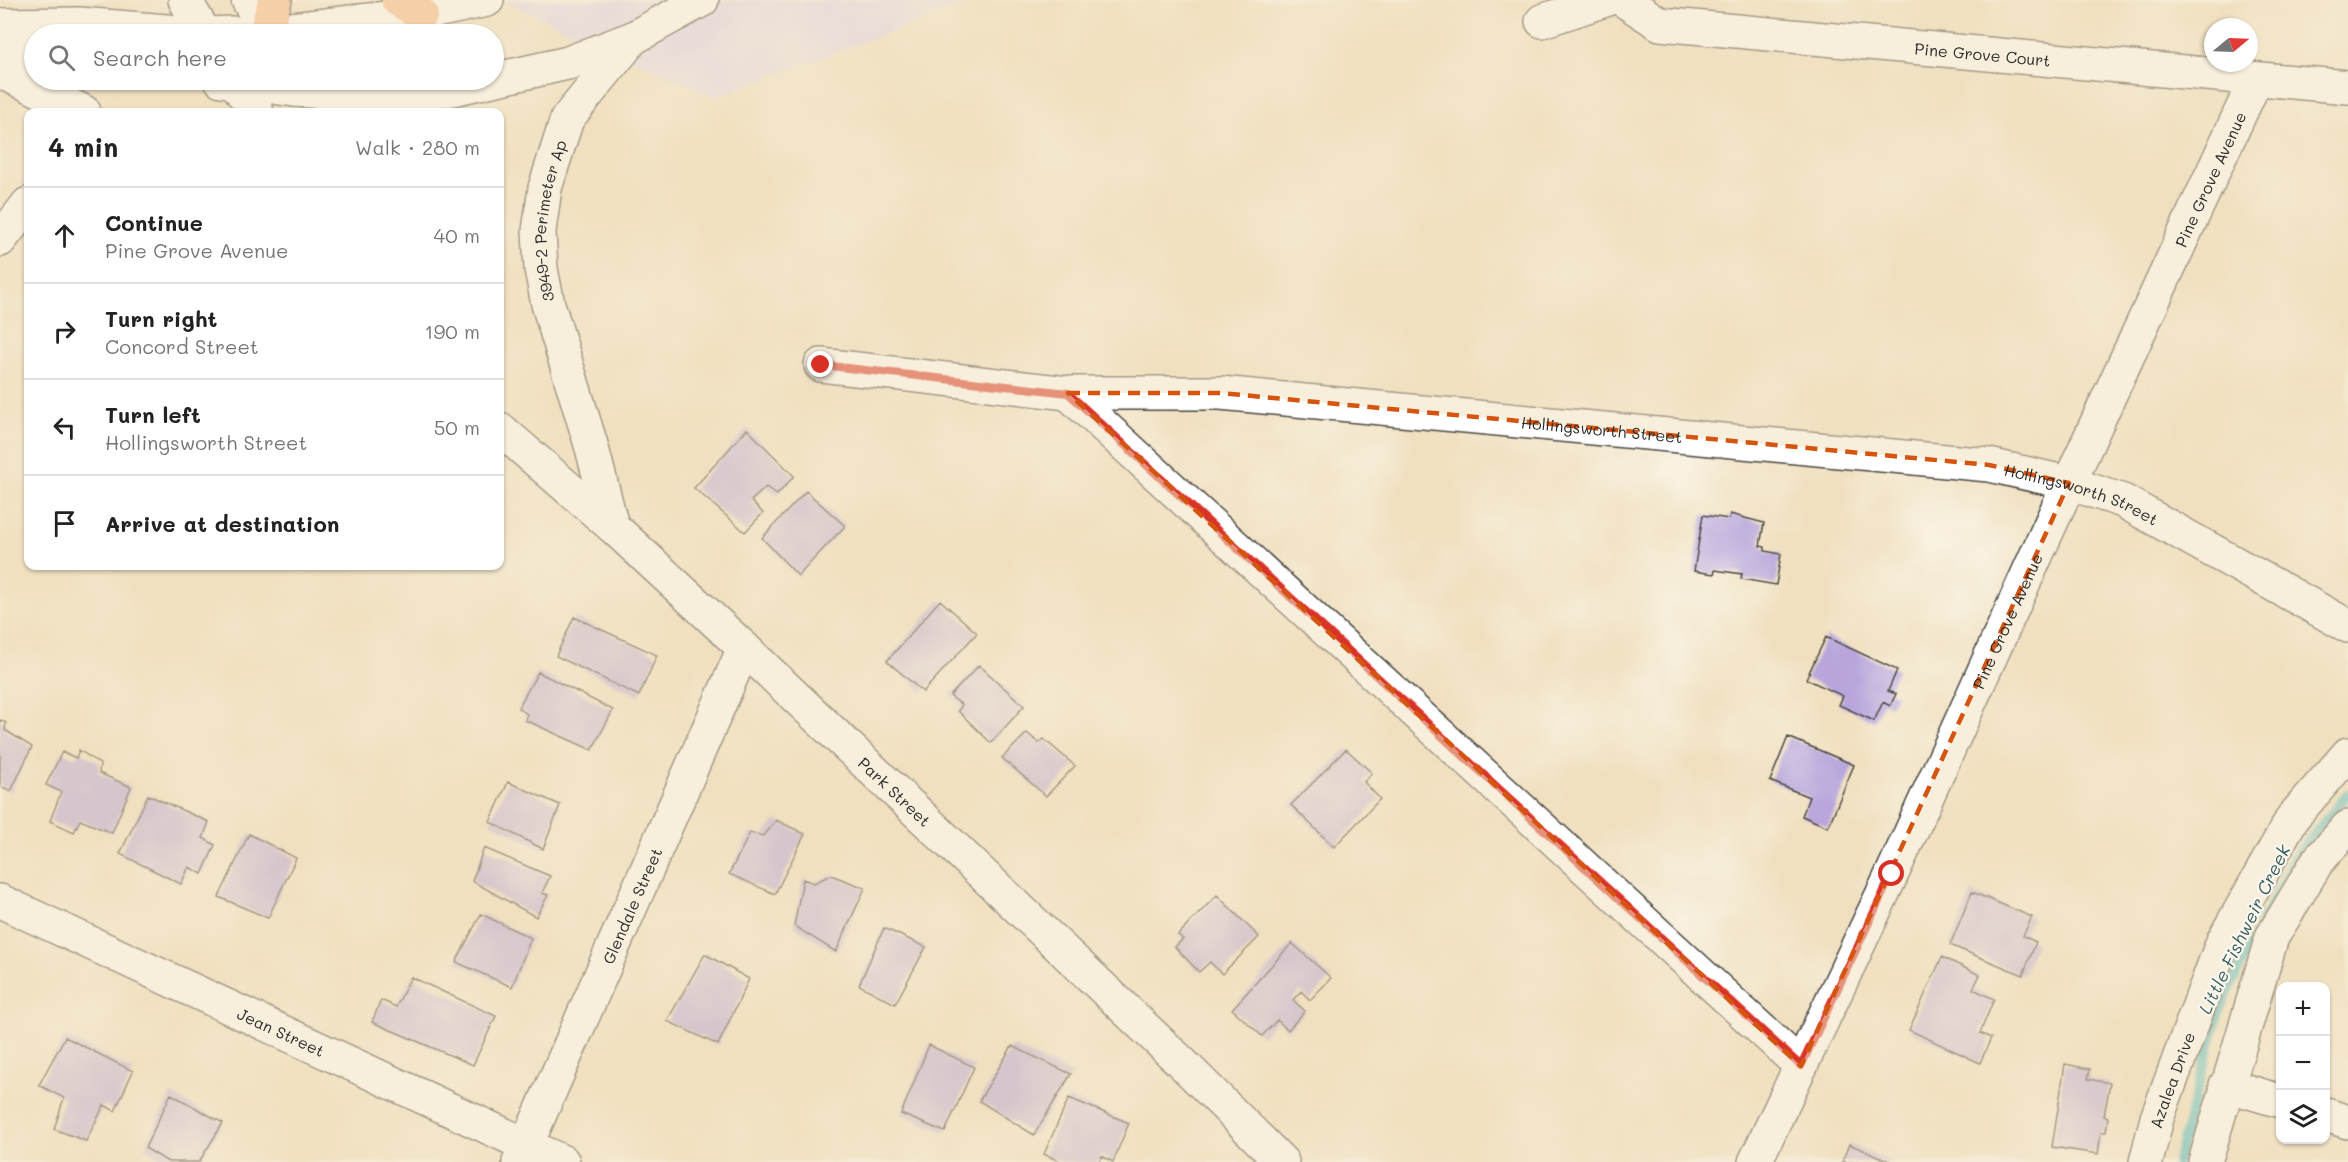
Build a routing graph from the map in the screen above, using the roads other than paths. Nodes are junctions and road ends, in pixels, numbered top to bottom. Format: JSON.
{"nodes":[{"id":1,"x":185,"y":0,"type":"edge"},
{"id":2,"x":248,"y":0,"type":"edge"},
{"id":3,"x":275,"y":0,"type":"edge"},
{"id":4,"x":487,"y":0,"type":"edge"},
{"id":5,"x":702,"y":0,"type":"edge"},
{"id":6,"x":1605,"y":0,"type":"edge"},
{"id":7,"x":1623,"y":0,"type":"edge"},
{"id":8,"x":410,"y":7,"type":"edge"},
{"id":9,"x":1542,"y":21,"type":"dead end"},
{"id":10,"x":199,"y":24,"type":"edge"},
{"id":11,"x":261,"y":24,"type":"edge"},
{"id":12,"x":268,"y":24,"type":"edge"},
{"id":13,"x":316,"y":24,"type":"edge"},
{"id":14,"x":0,"y":25,"type":"edge"},
{"id":15,"x":24,"y":25,"type":"edge"},
{"id":16,"x":633,"y":38,"type":"junction"},
{"id":17,"x":0,"y":44,"type":"edge"},
{"id":18,"x":24,"y":49,"type":"edge"},
{"id":19,"x":0,"y":71,"type":"edge"},
{"id":20,"x":504,"y":77,"type":"edge"},
{"id":21,"x":2256,"y":79,"type":"junction"},
{"id":22,"x":24,"y":83,"type":"edge"},
{"id":23,"x":2348,"y":87,"type":"edge"},
{"id":24,"x":39,"y":90,"type":"edge"},
{"id":25,"x":238,"y":90,"type":"edge"},
{"id":26,"x":278,"y":90,"type":"edge"},
{"id":27,"x":448,"y":90,"type":"edge"},
{"id":28,"x":297,"y":94,"type":"edge"},
{"id":29,"x":76,"y":108,"type":"edge"},
{"id":30,"x":254,"y":108,"type":"edge"},
{"id":31,"x":24,"y":209,"type":"edge"},
{"id":32,"x":0,"y":240,"type":"edge"},
{"id":33,"x":821,"y":365,"type":"dead end"},
{"id":34,"x":1068,"y":393,"type":"junction"},
{"id":35,"x":504,"y":432,"type":"edge"},
{"id":36,"x":2069,"y":483,"type":"junction"},
{"id":37,"x":612,"y":526,"type":"junction"},
{"id":38,"x":2348,"y":626,"type":"edge"},
{"id":39,"x":744,"y":648,"type":"junction"},
{"id":40,"x":2348,"y":754,"type":"edge"},
{"id":41,"x":2348,"y":827,"type":"edge"},
{"id":42,"x":0,"y":901,"type":"edge"},
{"id":43,"x":1801,"y":1066,"type":"junction"},
{"id":44,"x":2226,"y":1085,"type":"junction"},
{"id":45,"x":2276,"y":1100,"type":"edge"},
{"id":46,"x":2330,"y":1117,"type":"edge"},
{"id":47,"x":2348,"y":1122,"type":"edge"},
{"id":48,"x":523,"y":1154,"type":"edge"},
{"id":49,"x":563,"y":1162,"type":"edge"},
{"id":50,"x":1282,"y":1162,"type":"edge"},
{"id":51,"x":1755,"y":1162,"type":"edge"},
{"id":52,"x":2146,"y":1162,"type":"edge"},
{"id":53,"x":2205,"y":1162,"type":"edge"}],
"edges":[{"from":1,"to":10,"type":"street"},
{"from":2,"to":11,"type":"street"},
{"from":3,"to":12,"type":"highway"},
{"from":4,"to":8,"type":"street"},
{"from":5,"to":16,"type":"street"},
{"from":6,"to":9,"type":"street"},
{"from":7,"to":21,"type":"street","name":"Pine Grove Court"},
{"from":8,"to":13,"type":"street"},
{"from":14,"to":15,"type":"street"},
{"from":16,"to":20,"type":"street"},
{"from":16,"to":37,"type":"street","name":"3949-2 Perimeter Ap"},
{"from":17,"to":18,"type":"street"},
{"from":19,"to":22,"type":"street"},
{"from":21,"to":23,"type":"street","name":"Pine Grove Court"},
{"from":21,"to":36,"type":"street","name":"Pine Grove Avenue"},
{"from":24,"to":29,"type":"street"},
{"from":25,"to":30,"type":"street"},
{"from":26,"to":28,"type":"street"},
{"from":27,"to":28,"type":"street"},
{"from":31,"to":32,"type":"street"},
{"from":33,"to":34,"type":"street","name":"Hollingsworth Street"},
{"from":34,"to":36,"type":"street","name":"Hollingsworth Street"},
{"from":34,"to":43,"type":"street"},
{"from":35,"to":37,"type":"street","name":"Park Street"},
{"from":36,"to":38,"type":"street","name":"Hollingsworth Street"},
{"from":36,"to":43,"type":"street","name":"Pine Grove Avenue"},
{"from":37,"to":39,"type":"street","name":"Park Street"},
{"from":39,"to":48,"type":"street","name":"Glendale Street"},
{"from":39,"to":50,"type":"street","name":"Park Street"},
{"from":40,"to":52,"type":"street","name":"Azalea Drive"},
{"from":41,"to":44,"type":"street"},
{"from":42,"to":48,"type":"street","name":"Jean Street"},
{"from":43,"to":51,"type":"street","name":"Pine Grove Avenue"},
{"from":44,"to":45,"type":"street"},
{"from":44,"to":53,"type":"street"},
{"from":46,"to":47,"type":"street"},
{"from":48,"to":49,"type":"street","name":"Jean Street"}]}
